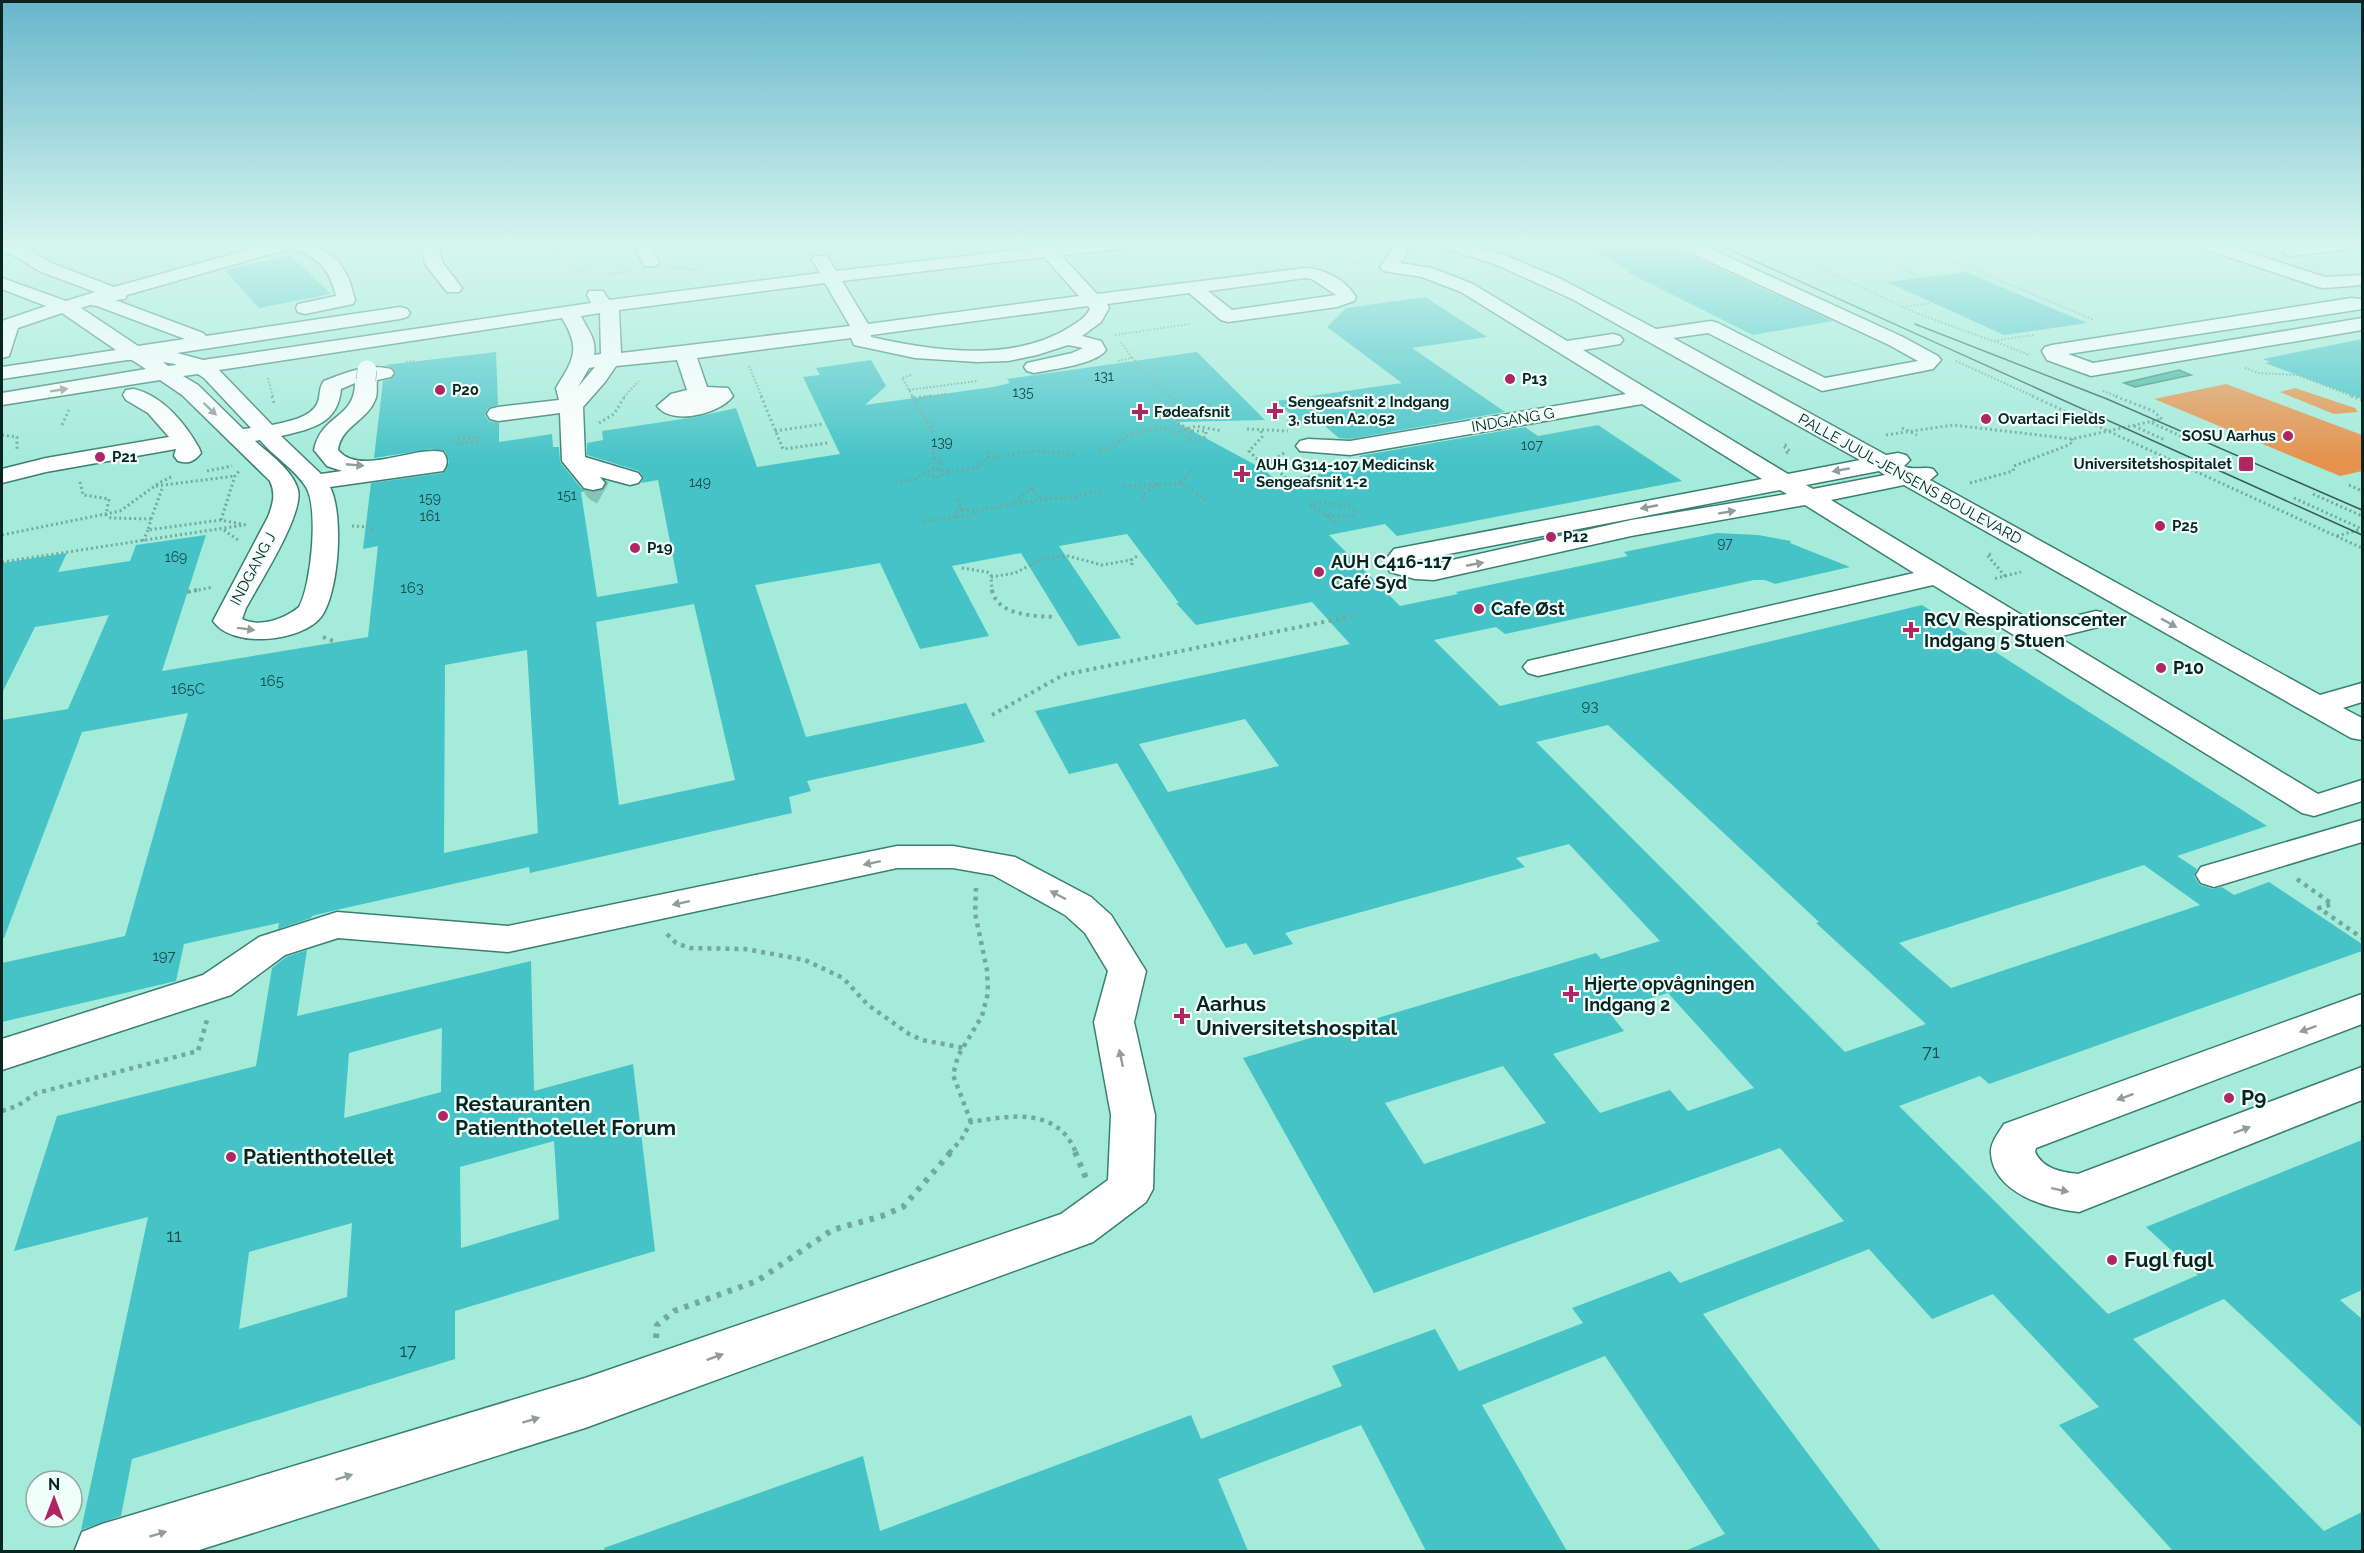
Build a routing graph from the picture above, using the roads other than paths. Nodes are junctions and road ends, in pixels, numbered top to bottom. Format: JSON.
{"nodes":[{"id":1,"x":26,"y":316,"type":"edge"},
{"id":2,"x":114,"y":316,"type":"edge"},
{"id":3,"x":118,"y":316,"type":"edge"},
{"id":4,"x":165,"y":316,"type":"edge"},
{"id":5,"x":391,"y":316,"type":"edge"},
{"id":6,"x":438,"y":316,"type":"edge"},
{"id":7,"x":540,"y":316,"type":"edge"},
{"id":8,"x":572,"y":316,"type":"edge"},
{"id":9,"x":609,"y":316,"type":"edge"},
{"id":10,"x":854,"y":316,"type":"edge"},
{"id":11,"x":923,"y":316,"type":"edge"},
{"id":12,"x":966,"y":316,"type":"edge"},
{"id":13,"x":1039,"y":316,"type":"edge"},
{"id":14,"x":1096,"y":316,"type":"edge"},
{"id":15,"x":1513,"y":316,"type":"edge"},
{"id":16,"x":1625,"y":316,"type":"edge"},
{"id":17,"x":1631,"y":316,"type":"edge"},
{"id":18,"x":1845,"y":316,"type":"edge"},
{"id":19,"x":2272,"y":316,"type":"edge"},
{"id":20,"x":927,"y":322,"type":"junction"},
{"id":21,"x":2362,"y":324,"type":"edge"},
{"id":22,"x":862,"y":330,"type":"junction"},
{"id":23,"x":1661,"y":334,"type":"junction"},
{"id":24,"x":1066,"y":338,"type":"junction"},
{"id":25,"x":1613,"y":340,"type":"dead end"},
{"id":26,"x":350,"y":344,"type":"junction"},
{"id":27,"x":1565,"y":347,"type":"junction"},
{"id":28,"x":2,"y":352,"type":"edge"},
{"id":29,"x":178,"y":355,"type":"junction"},
{"id":30,"x":688,"y":360,"type":"junction"},
{"id":31,"x":610,"y":361,"type":"junction"},
{"id":32,"x":582,"y":362,"type":"junction"},
{"id":33,"x":931,"y":362,"type":"junction"},
{"id":34,"x":2,"y":373,"type":"edge"},
{"id":35,"x":372,"y":374,"type":"junction"},
{"id":36,"x":2,"y":386,"type":"edge"},
{"id":37,"x":699,"y":393,"type":"dead end"},
{"id":38,"x":134,"y":395,"type":"dead end"},
{"id":39,"x":1647,"y":397,"type":"junction"},
{"id":40,"x":2,"y":399,"type":"edge"},
{"id":41,"x":498,"y":414,"type":"dead end"},
{"id":42,"x":351,"y":415,"type":"junction"},
{"id":43,"x":572,"y":419,"type":"junction"},
{"id":44,"x":262,"y":428,"type":"junction"},
{"id":45,"x":237,"y":437,"type":"junction"},
{"id":46,"x":184,"y":441,"type":"junction"},
{"id":47,"x":1308,"y":446,"type":"dead end"},
{"id":48,"x":285,"y":453,"type":"junction"},
{"id":49,"x":574,"y":461,"type":"junction"},
{"id":50,"x":164,"y":462,"type":"dead end"},
{"id":51,"x":46,"y":465,"type":"junction"},
{"id":52,"x":1902,"y":468,"type":"junction"},
{"id":53,"x":2,"y":471,"type":"edge"},
{"id":54,"x":2,"y":476,"type":"edge"},
{"id":55,"x":1781,"y":481,"type":"junction"},
{"id":56,"x":316,"y":482,"type":"junction"},
{"id":57,"x":1809,"y":496,"type":"junction"},
{"id":58,"x":1939,"y":576,"type":"junction"},
{"id":59,"x":2096,"y":619,"type":"dead end"},
{"id":60,"x":2035,"y":634,"type":"junction"},
{"id":61,"x":1538,"y":667,"type":"dead end"},
{"id":62,"x":2346,"y":701,"type":"edge"},
{"id":63,"x":2362,"y":731,"type":"edge"},
{"id":64,"x":2362,"y":790,"type":"edge"},
{"id":65,"x":2362,"y":831,"type":"edge"},
{"id":66,"x":2214,"y":875,"type":"dead end"},
{"id":67,"x":2362,"y":1009,"type":"edge"},
{"id":68,"x":2,"y":1054,"type":"edge"},
{"id":69,"x":2362,"y":1083,"type":"edge"},
{"id":70,"x":102,"y":1551,"type":"edge"}],
"edges":[{"from":1,"to":28,"type":"street"},
{"from":2,"to":29,"type":"street"},
{"from":3,"to":29,"type":"street"},
{"from":4,"to":29,"type":"street"},
{"from":5,"to":29,"type":"street"},
{"from":6,"to":26,"type":"street"},
{"from":7,"to":26,"type":"street"},
{"from":8,"to":32,"type":"street"},
{"from":9,"to":31,"type":"street"},
{"from":10,"to":22,"type":"street"},
{"from":11,"to":20,"type":"street"},
{"from":12,"to":20,"type":"street"},
{"from":13,"to":22,"type":"street"},
{"from":14,"to":24,"type":"street"},
{"from":15,"to":27,"type":"street"},
{"from":16,"to":23,"type":"street","name":"PALLE JUUL-JENSENS BOULEVARD"},
{"from":17,"to":23,"type":"street","name":"PALLE JUUL-JENSENS BOULEVARD"},
{"from":18,"to":23,"type":"street"},
{"from":19,"to":21,"type":"street"},
{"from":20,"to":22,"type":"street"},
{"from":22,"to":30,"type":"street"},
{"from":22,"to":33,"type":"street"},
{"from":23,"to":52,"type":"street","name":"PALLE JUUL-JENSENS BOULEVARD"},
{"from":23,"to":52,"type":"street","name":"PALLE JUUL-JENSENS BOULEVARD"},
{"from":24,"to":33,"type":"street"},
{"from":24,"to":33,"type":"street"},
{"from":25,"to":27,"type":"street"},
{"from":26,"to":29,"type":"street"},
{"from":26,"to":35,"type":"street"},
{"from":27,"to":39,"type":"street"},
{"from":29,"to":34,"type":"street"},
{"from":29,"to":36,"type":"street"},
{"from":40,"to":29,"type":"street","one_way":true},
{"from":29,"to":44,"type":"street","name":"INDGANG J"},
{"from":29,"to":45,"type":"street","name":"INDGANG J","one_way":true},
{"from":30,"to":31,"type":"street"},
{"from":30,"to":37,"type":"street"},
{"from":31,"to":32,"type":"street"},
{"from":31,"to":43,"type":"street"},
{"from":32,"to":43,"type":"street"},
{"from":35,"to":42,"type":"street"},
{"from":35,"to":44,"type":"street"},
{"from":38,"to":46,"type":"street"},
{"from":39,"to":47,"type":"street","name":"INDGANG G"},
{"from":39,"to":55,"type":"street"},
{"from":41,"to":43,"type":"street"},
{"from":42,"to":48,"type":"street"},
{"from":42,"to":56,"type":"street","one_way":true},
{"from":43,"to":49,"type":"street"},
{"from":44,"to":45,"type":"street"},
{"from":44,"to":48,"type":"street","name":"INDGANG J"},
{"from":45,"to":56,"type":"street","name":"INDGANG J","one_way":true},
{"from":46,"to":50,"type":"street"},
{"from":46,"to":51,"type":"street"},
{"from":48,"to":56,"type":"street","name":"INDGANG J"},
{"from":49,"to":49,"type":"street"},
{"from":51,"to":53,"type":"street"},
{"from":51,"to":54,"type":"street"},
{"from":52,"to":55,"type":"street","one_way":true},
{"from":52,"to":57,"type":"street"},
{"from":52,"to":62,"type":"street","name":"PALLE JUUL-JENSENS BOULEVARD"},
{"from":55,"to":57,"type":"street"},
{"from":55,"to":57,"type":"street","one_way":true},
{"from":57,"to":58,"type":"street"},
{"from":58,"to":60,"type":"street"},
{"from":58,"to":61,"type":"street"},
{"from":59,"to":60,"type":"street"},
{"from":60,"to":64,"type":"street"},
{"from":62,"to":63,"type":"street","name":"PALLE JUUL-JENSENS BOULEVARD"},
{"from":65,"to":66,"type":"street"},
{"from":67,"to":69,"type":"street","one_way":true},
{"from":70,"to":68,"type":"street","one_way":true}]}
